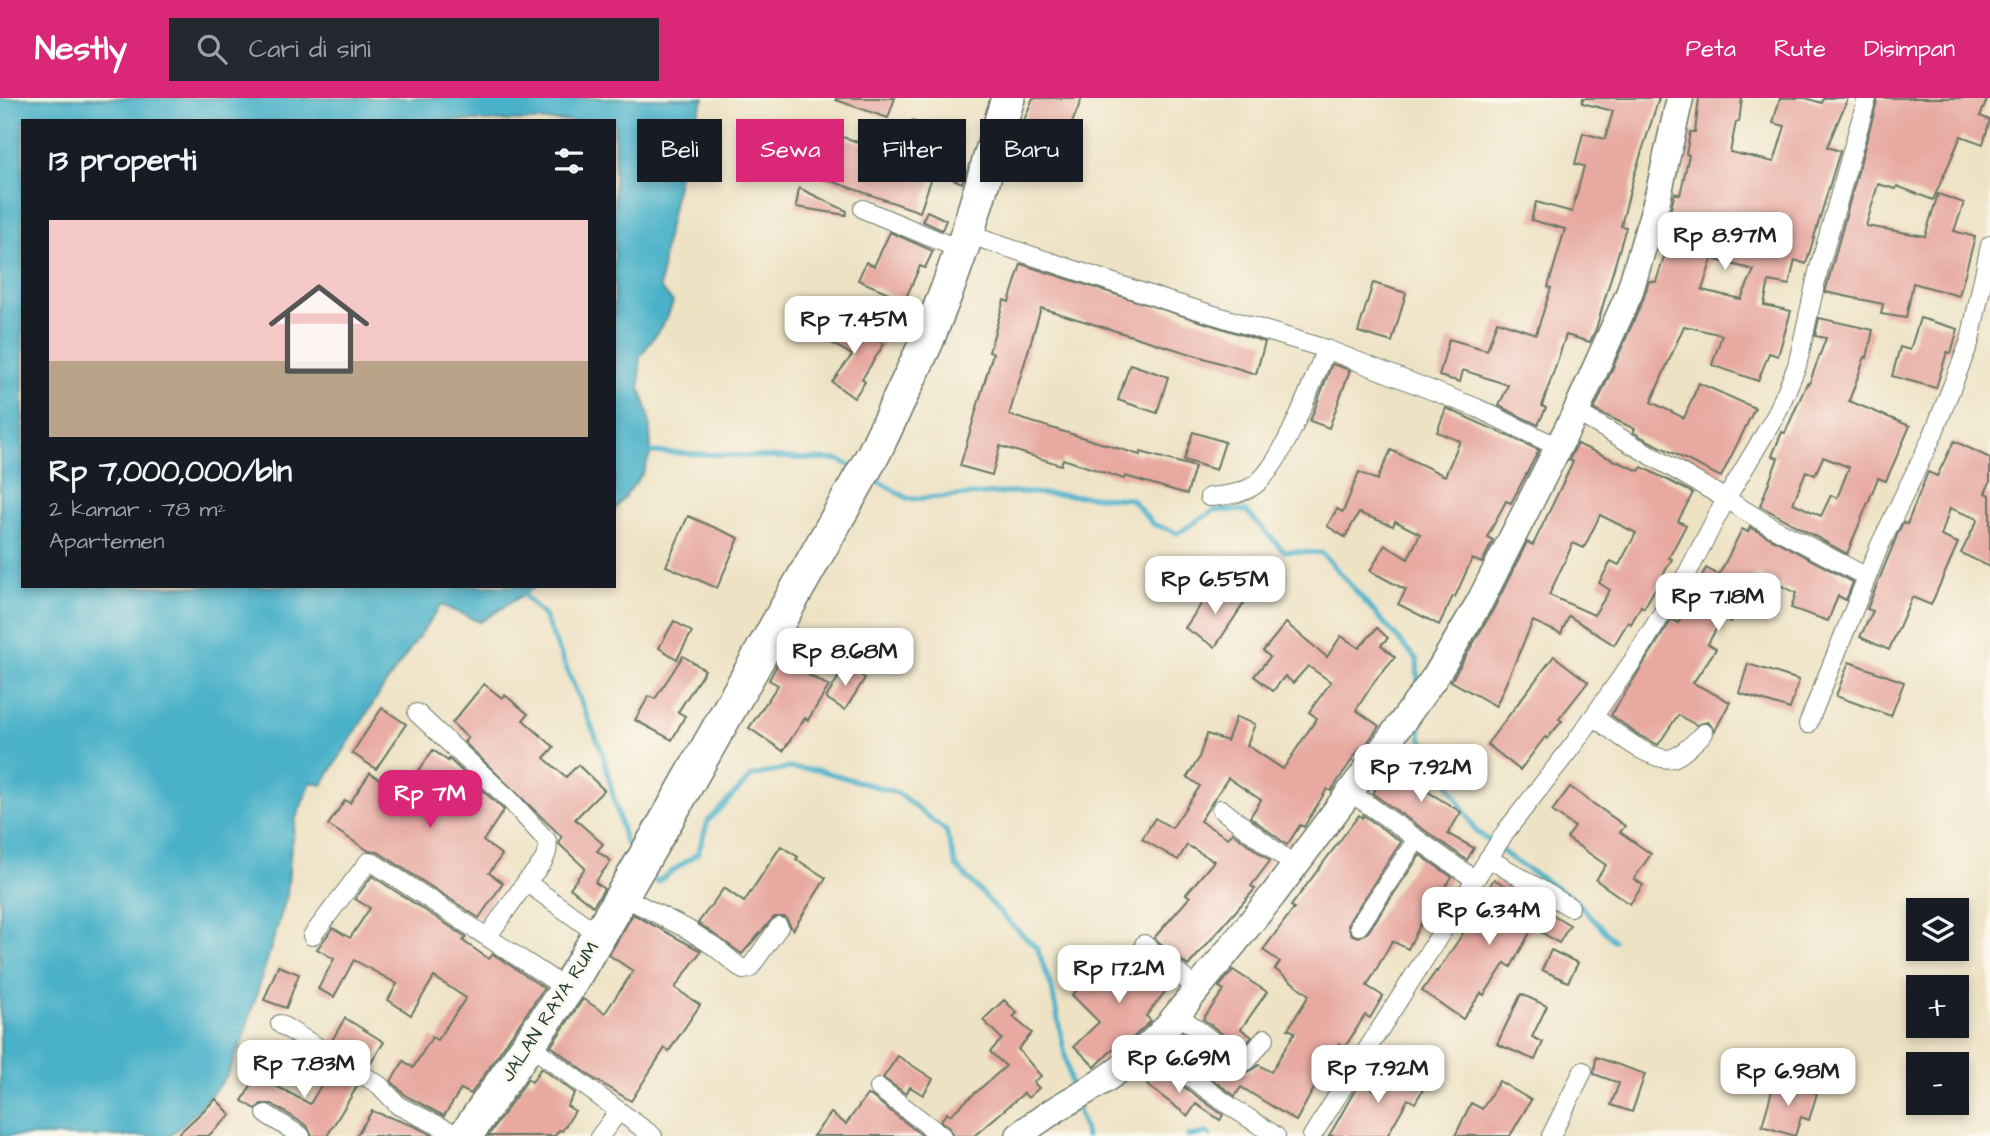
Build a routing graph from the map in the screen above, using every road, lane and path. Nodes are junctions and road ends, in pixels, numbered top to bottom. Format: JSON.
{"nodes":[{"id":1,"x":1008,"y":98,"type":"edge"},
{"id":2,"x":1680,"y":98,"type":"edge"},
{"id":3,"x":1867,"y":98,"type":"edge"},
{"id":4,"x":863,"y":209,"type":"dead end"},
{"id":5,"x":964,"y":242,"type":"junction"},
{"id":6,"x":1990,"y":244,"type":"edge"},
{"id":7,"x":1326,"y":349,"type":"junction"},
{"id":8,"x":1576,"y":412,"type":"junction"},
{"id":9,"x":1558,"y":447,"type":"junction"},
{"id":10,"x":1209,"y":497,"type":"dead end"},
{"id":11,"x":1726,"y":499,"type":"junction"},
{"id":12,"x":1867,"y":577,"type":"junction"},
{"id":13,"x":417,"y":713,"type":"dead end"},
{"id":14,"x":1594,"y":717,"type":"junction"},
{"id":15,"x":1808,"y":724,"type":"dead end"},
{"id":16,"x":1704,"y":733,"type":"dead end"},
{"id":17,"x":1350,"y":792,"type":"junction"},
{"id":18,"x":1221,"y":809,"type":"dead end"},
{"id":19,"x":1417,"y":839,"type":"junction"},
{"id":20,"x":1491,"y":855,"type":"junction"},
{"id":21,"x":1295,"y":866,"type":"junction"},
{"id":22,"x":1474,"y":879,"type":"junction"},
{"id":23,"x":526,"y":882,"type":"junction"},
{"id":24,"x":626,"y":889,"type":"junction"},
{"id":25,"x":1570,"y":907,"type":"dead end"},
{"id":26,"x":1359,"y":926,"type":"dead end"},
{"id":27,"x":779,"y":927,"type":"dead end"},
{"id":28,"x":599,"y":935,"type":"junction"},
{"id":29,"x":312,"y":936,"type":"dead end"},
{"id":30,"x":488,"y":936,"type":"junction"},
{"id":31,"x":1144,"y":944,"type":"dead end"},
{"id":32,"x":567,"y":989,"type":"junction"},
{"id":33,"x":1197,"y":989,"type":"junction"},
{"id":34,"x":1177,"y":1014,"type":"junction"},
{"id":35,"x":280,"y":1024,"type":"dead end"},
{"id":36,"x":1265,"y":1038,"type":"dead end"},
{"id":37,"x":528,"y":1044,"type":"junction"},
{"id":38,"x":1148,"y":1046,"type":"junction"},
{"id":39,"x":1583,"y":1071,"type":"dead end"},
{"id":40,"x":879,"y":1088,"type":"dead end"},
{"id":41,"x":619,"y":1111,"type":"junction"},
{"id":42,"x":266,"y":1114,"type":"dead end"},
{"id":43,"x":301,"y":1136,"type":"edge"},
{"id":44,"x":463,"y":1136,"type":"edge"},
{"id":45,"x":600,"y":1136,"type":"edge"},
{"id":46,"x":653,"y":1136,"type":"edge"},
{"id":47,"x":942,"y":1136,"type":"edge"},
{"id":48,"x":1020,"y":1136,"type":"edge"},
{"id":49,"x":1276,"y":1136,"type":"edge"},
{"id":50,"x":1312,"y":1136,"type":"edge"},
{"id":51,"x":1551,"y":1136,"type":"edge"}],
"edges":[{"from":1,"to":5,"type":"highway","name":"JALAN RAYA RUM"},
{"from":2,"to":8,"type":"street"},
{"from":3,"to":11,"type":"street"},
{"from":4,"to":5,"type":"street"},
{"from":5,"to":7,"type":"street"},
{"from":5,"to":24,"type":"highway","name":"JALAN RAYA RUM"},
{"from":6,"to":12,"type":"street"},
{"from":7,"to":9,"type":"street"},
{"from":7,"to":10,"type":"street"},
{"from":8,"to":9,"type":"street"},
{"from":8,"to":11,"type":"street"},
{"from":9,"to":17,"type":"street"},
{"from":11,"to":12,"type":"street"},
{"from":11,"to":14,"type":"street"},
{"from":12,"to":15,"type":"street"},
{"from":13,"to":23,"type":"street"},
{"from":14,"to":16,"type":"street"},
{"from":14,"to":20,"type":"street"},
{"from":17,"to":19,"type":"street"},
{"from":17,"to":21,"type":"street"},
{"from":18,"to":21,"type":"street"},
{"from":19,"to":22,"type":"street"},
{"from":19,"to":26,"type":"street"},
{"from":20,"to":22,"type":"street"},
{"from":20,"to":25,"type":"street"},
{"from":21,"to":33,"type":"street"},
{"from":22,"to":50,"type":"street"},
{"from":23,"to":28,"type":"street"},
{"from":23,"to":30,"type":"street"},
{"from":24,"to":27,"type":"street"},
{"from":24,"to":28,"type":"highway","name":"JALAN RAYA RUM"},
{"from":28,"to":32,"type":"highway","name":"JALAN RAYA RUM"},
{"from":29,"to":30,"type":"street"},
{"from":30,"to":32,"type":"street"},
{"from":31,"to":33,"type":"street"},
{"from":32,"to":37,"type":"highway","name":"JALAN RAYA RUM"},
{"from":33,"to":34,"type":"street"},
{"from":34,"to":36,"type":"street"},
{"from":34,"to":38,"type":"street"},
{"from":35,"to":44,"type":"street"},
{"from":37,"to":41,"type":"street"},
{"from":37,"to":44,"type":"highway","name":"JALAN RAYA RUM"},
{"from":38,"to":48,"type":"street"},
{"from":38,"to":49,"type":"street"},
{"from":39,"to":51,"type":"street"},
{"from":40,"to":47,"type":"street"},
{"from":41,"to":45,"type":"street"},
{"from":41,"to":46,"type":"street"},
{"from":42,"to":43,"type":"street"}]}
